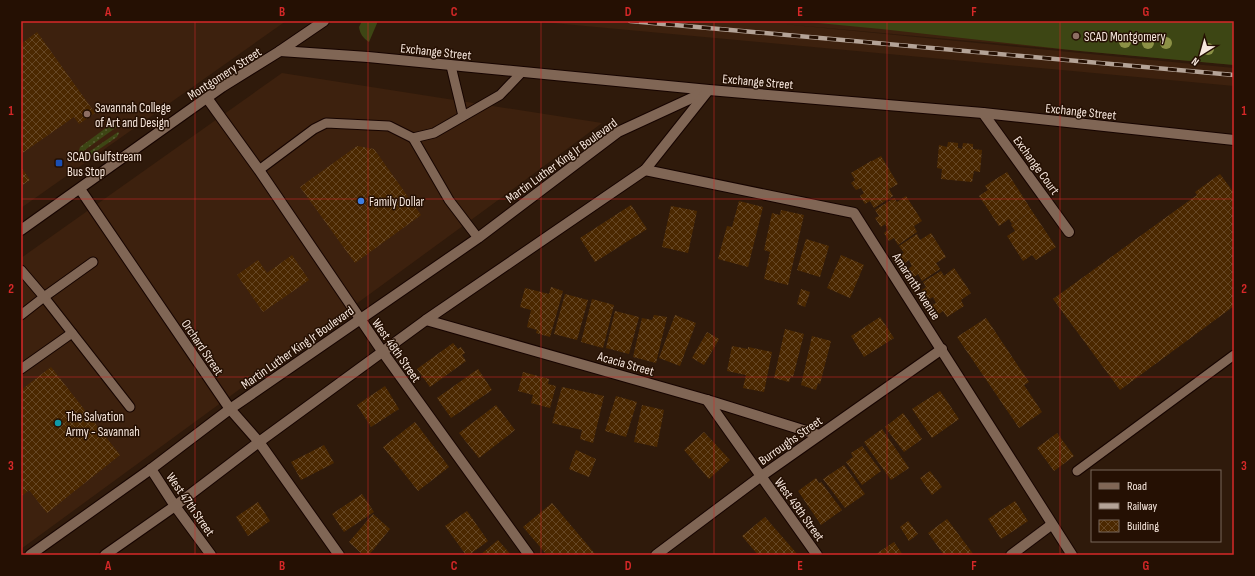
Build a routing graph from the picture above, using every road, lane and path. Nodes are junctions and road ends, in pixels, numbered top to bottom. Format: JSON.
{"nodes":[{"id":1,"x":324,"y":21,"type":"edge"},
{"id":2,"x":280,"y":51,"type":"junction"},
{"id":3,"x":451,"y":66,"type":"junction"},
{"id":4,"x":522,"y":72,"type":"junction"},
{"id":5,"x":709,"y":90,"type":"junction"},
{"id":6,"x":207,"y":98,"type":"junction"},
{"id":7,"x":983,"y":113,"type":"junction"},
{"id":8,"x":463,"y":116,"type":"junction"},
{"id":9,"x":413,"y":138,"type":"junction"},
{"id":10,"x":1234,"y":140,"type":"edge"},
{"id":11,"x":259,"y":170,"type":"junction"},
{"id":12,"x":645,"y":170,"type":"junction"},
{"id":13,"x":80,"y":189,"type":"junction"},
{"id":14,"x":21,"y":230,"type":"edge"},
{"id":15,"x":1069,"y":232,"type":"dead end"},
{"id":16,"x":478,"y":238,"type":"junction"},
{"id":17,"x":93,"y":262,"type":"dead end"},
{"id":18,"x":21,"y":270,"type":"edge"},
{"id":19,"x":44,"y":297,"type":"junction"},
{"id":20,"x":21,"y":314,"type":"edge"},
{"id":21,"x":360,"y":319,"type":"junction"},
{"id":22,"x":426,"y":320,"type":"junction"},
{"id":23,"x":72,"y":333,"type":"junction"},
{"id":24,"x":942,"y":349,"type":"junction"},
{"id":25,"x":382,"y":352,"type":"junction"},
{"id":26,"x":1234,"y":355,"type":"edge"},
{"id":27,"x":21,"y":369,"type":"edge"},
{"id":28,"x":707,"y":400,"type":"junction"},
{"id":29,"x":130,"y":406,"type":"dead end"},
{"id":30,"x":230,"y":410,"type":"junction"},
{"id":31,"x":819,"y":435,"type":"junction"},
{"id":32,"x":259,"y":442,"type":"junction"},
{"id":33,"x":151,"y":469,"type":"junction"},
{"id":34,"x":1077,"y":471,"type":"dead end"},
{"id":35,"x":760,"y":476,"type":"junction"},
{"id":36,"x":175,"y":506,"type":"junction"},
{"id":37,"x":1052,"y":525,"type":"junction"},
{"id":38,"x":30,"y":555,"type":"edge"},
{"id":39,"x":105,"y":555,"type":"edge"},
{"id":40,"x":211,"y":555,"type":"edge"},
{"id":41,"x":339,"y":555,"type":"edge"},
{"id":42,"x":529,"y":555,"type":"edge"},
{"id":43,"x":656,"y":555,"type":"edge"},
{"id":44,"x":817,"y":555,"type":"edge"},
{"id":45,"x":1011,"y":555,"type":"edge"},
{"id":46,"x":1072,"y":555,"type":"edge"}],
"edges":[{"from":1,"to":2,"type":"main road","name":"Montgomery Street"},
{"from":2,"to":3,"type":"main road","name":"Exchange Street"},
{"from":2,"to":6,"type":"main road","name":"Montgomery Street"},
{"from":3,"to":4,"type":"main road","name":"Exchange Street"},
{"from":3,"to":8,"type":"lane"},
{"from":4,"to":5,"type":"main road","name":"Exchange Street"},
{"from":4,"to":8,"type":"lane"},
{"from":5,"to":7,"type":"main road","name":"Exchange Street"},
{"from":5,"to":12,"type":"main road"},
{"from":5,"to":16,"type":"main road","name":"Martin Luther King Jr Boulevard"},
{"from":6,"to":11,"type":"main road","name":"West 48th Street"},
{"from":6,"to":13,"type":"main road","name":"Montgomery Street"},
{"from":7,"to":10,"type":"main road","name":"Exchange Street"},
{"from":7,"to":15,"type":"main road","name":"Exchange Court"},
{"from":8,"to":9,"type":"lane"},
{"from":9,"to":11,"type":"lane"},
{"from":9,"to":16,"type":"lane"},
{"from":11,"to":21,"type":"main road","name":"West 48th Street"},
{"from":12,"to":22,"type":"main road"},
{"from":12,"to":24,"type":"main road","name":"Amaranth Avenue"},
{"from":13,"to":14,"type":"main road","name":"Montgomery Street"},
{"from":13,"to":30,"type":"main road","name":"Orchard Street"},
{"from":16,"to":21,"type":"main road","name":"Martin Luther King Jr Boulevard"},
{"from":17,"to":19,"type":"lane"},
{"from":18,"to":19,"type":"lane"},
{"from":19,"to":20,"type":"lane"},
{"from":19,"to":23,"type":"lane"},
{"from":21,"to":25,"type":"main road","name":"West 48th Street"},
{"from":21,"to":30,"type":"main road","name":"Martin Luther King Jr Boulevard"},
{"from":22,"to":25,"type":"main road"},
{"from":22,"to":28,"type":"main road","name":"Acacia Street"},
{"from":23,"to":27,"type":"lane"},
{"from":23,"to":29,"type":"lane"},
{"from":24,"to":31,"type":"main road","name":"Burroughs Street"},
{"from":24,"to":37,"type":"main road","name":"Amaranth Avenue"},
{"from":25,"to":32,"type":"main road"},
{"from":25,"to":42,"type":"main road","name":"West 48th Street"},
{"from":26,"to":34,"type":"lane"},
{"from":28,"to":31,"type":"main road","name":"Acacia Street"},
{"from":28,"to":35,"type":"main road","name":"West 49th Street"},
{"from":30,"to":32,"type":"main road","name":"Orchard Street"},
{"from":30,"to":33,"type":"main road","name":"Martin Luther King Jr Boulevard"},
{"from":31,"to":35,"type":"main road","name":"Burroughs Street"},
{"from":32,"to":36,"type":"main road"},
{"from":32,"to":41,"type":"main road","name":"Orchard Street"},
{"from":33,"to":36,"type":"main road","name":"West 47th Street"},
{"from":33,"to":38,"type":"main road","name":"Martin Luther King Jr Boulevard"},
{"from":35,"to":43,"type":"main road","name":"Burroughs Street"},
{"from":35,"to":44,"type":"main road","name":"West 49th Street"},
{"from":36,"to":39,"type":"main road"},
{"from":36,"to":40,"type":"main road","name":"West 47th Street"},
{"from":37,"to":45,"type":"main road"},
{"from":37,"to":46,"type":"main road","name":"Amaranth Avenue"}]}
